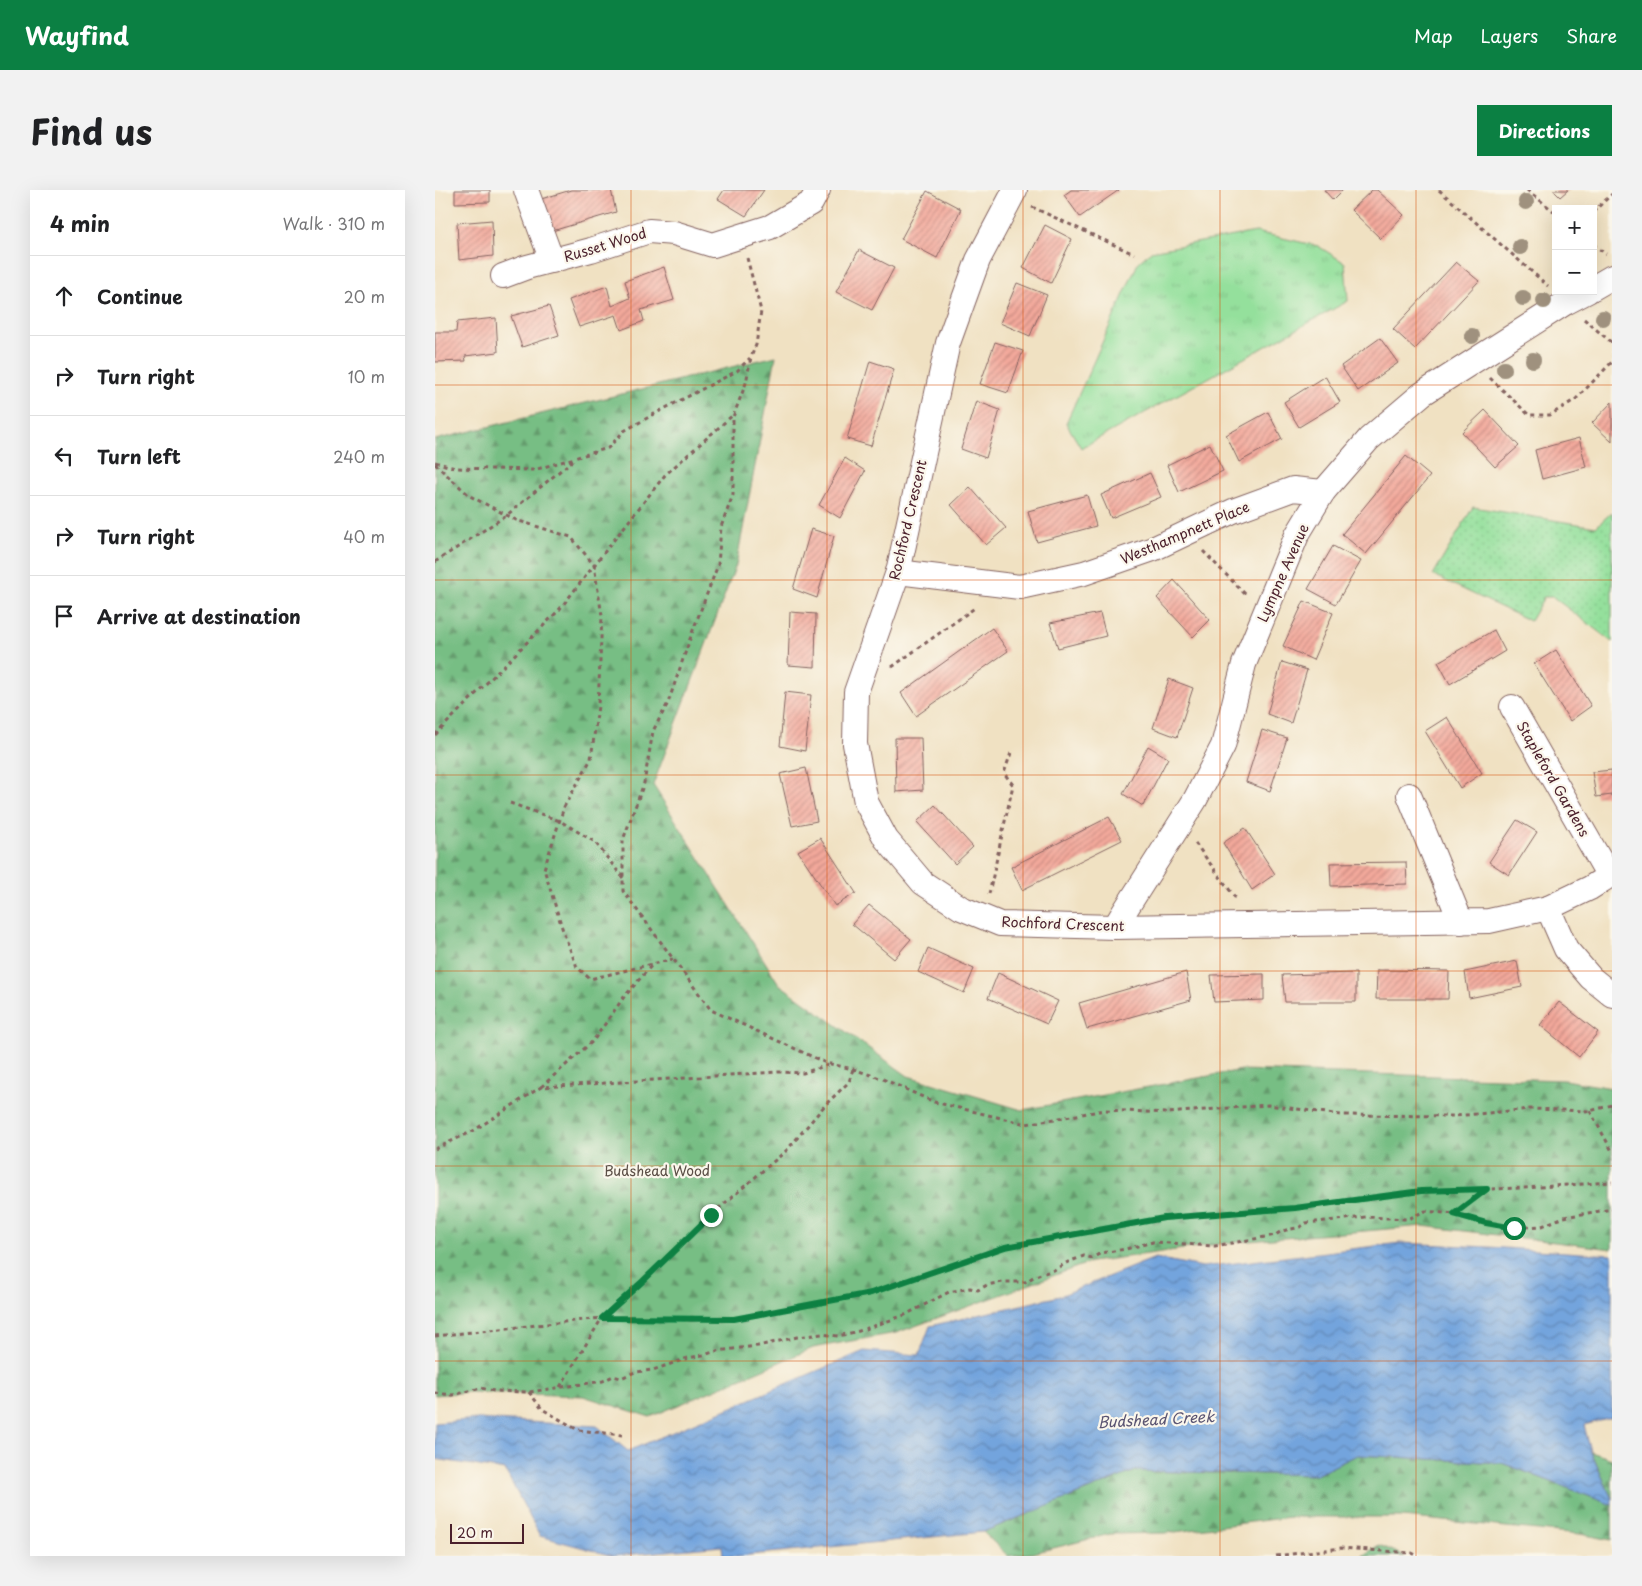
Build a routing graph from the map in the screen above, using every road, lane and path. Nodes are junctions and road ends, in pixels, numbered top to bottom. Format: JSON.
{"nodes":[{"id":1,"x":526,"y":190,"type":"edge"},
{"id":2,"x":817,"y":190,"type":"edge"},
{"id":3,"x":1015,"y":190,"type":"edge"},
{"id":4,"x":1439,"y":190,"type":"edge"},
{"id":5,"x":1527,"y":190,"type":"edge"},
{"id":6,"x":1612,"y":194,"type":"edge"},
{"id":7,"x":1597,"y":208,"type":"edge"},
{"id":8,"x":1040,"y":210,"type":"dead end"},
{"id":9,"x":1552,"y":211,"type":"edge"},
{"id":10,"x":743,"y":236,"type":"junction"},
{"id":11,"x":1597,"y":247,"type":"edge"},
{"id":12,"x":1134,"y":254,"type":"dead end"},
{"id":13,"x":1612,"y":260,"type":"edge"},
{"id":14,"x":552,"y":261,"type":"junction"},
{"id":15,"x":1525,"y":265,"type":"dead end"},
{"id":16,"x":503,"y":276,"type":"dead end"},
{"id":17,"x":1612,"y":277,"type":"edge"},
{"id":18,"x":1597,"y":286,"type":"edge"},
{"id":19,"x":1580,"y":295,"type":"edge"},
{"id":20,"x":1581,"y":316,"type":"dead end"},
{"id":21,"x":1612,"y":343,"type":"edge"},
{"id":22,"x":1478,"y":359,"type":"junction"},
{"id":23,"x":1612,"y":362,"type":"edge"},
{"id":24,"x":734,"y":414,"type":"dead end"},
{"id":25,"x":576,"y":458,"type":"junction"},
{"id":26,"x":435,"y":463,"type":"edge"},
{"id":27,"x":1323,"y":492,"type":"junction"},
{"id":28,"x":507,"y":515,"type":"junction"},
{"id":29,"x":1185,"y":534,"type":"junction"},
{"id":30,"x":435,"y":562,"type":"edge"},
{"id":31,"x":594,"y":565,"type":"junction"},
{"id":32,"x":898,"y":572,"type":"junction"},
{"id":33,"x":1265,"y":613,"type":"junction"},
{"id":34,"x":961,"y":618,"type":"dead end"},
{"id":35,"x":893,"y":666,"type":"dead end"},
{"id":36,"x":1512,"y":707,"type":"dead end"},
{"id":37,"x":435,"y":735,"type":"edge"},
{"id":38,"x":1011,"y":753,"type":"dead end"},
{"id":39,"x":1409,"y":795,"type":"dead end"},
{"id":40,"x":510,"y":804,"type":"dead end"},
{"id":41,"x":560,"y":821,"type":"junction"},
{"id":42,"x":1180,"y":823,"type":"junction"},
{"id":43,"x":1611,"y":875,"type":"edge"},
{"id":44,"x":623,"y":879,"type":"dead end"},
{"id":45,"x":1548,"y":908,"type":"junction"},
{"id":46,"x":984,"y":917,"type":"junction"},
{"id":47,"x":1461,"y":922,"type":"junction"},
{"id":48,"x":1256,"y":925,"type":"junction"},
{"id":49,"x":1115,"y":927,"type":"junction"},
{"id":50,"x":673,"y":959,"type":"dead end"},
{"id":51,"x":653,"y":964,"type":"junction"},
{"id":52,"x":1612,"y":995,"type":"edge"},
{"id":53,"x":832,"y":1064,"type":"dead end"},
{"id":54,"x":853,"y":1069,"type":"dead end"},
{"id":55,"x":541,"y":1087,"type":"junction"},
{"id":56,"x":1591,"y":1110,"type":"dead end"},
{"id":57,"x":435,"y":1149,"type":"edge"},
{"id":58,"x":1612,"y":1151,"type":"edge"},
{"id":59,"x":1612,"y":1182,"type":"edge"},
{"id":60,"x":1487,"y":1189,"type":"junction"},
{"id":61,"x":1612,"y":1209,"type":"edge"},
{"id":62,"x":1454,"y":1214,"type":"junction"},
{"id":63,"x":602,"y":1318,"type":"junction"},
{"id":64,"x":435,"y":1336,"type":"edge"},
{"id":65,"x":560,"y":1388,"type":"junction"},
{"id":66,"x":529,"y":1392,"type":"junction"},
{"id":67,"x":435,"y":1393,"type":"edge"},
{"id":68,"x":622,"y":1435,"type":"dead end"},
{"id":69,"x":1275,"y":1556,"type":"edge"},
{"id":70,"x":1418,"y":1556,"type":"edge"}],
"edges":[{"from":1,"to":14,"type":"street","name":"Russet Wood"},
{"from":2,"to":10,"type":"street","name":"Russet Wood"},
{"from":3,"to":32,"type":"street","name":"Rochford Crescent"},
{"from":4,"to":15,"type":"path"},
{"from":5,"to":9,"type":"path"},
{"from":6,"to":7,"type":"path"},
{"from":8,"to":12,"type":"path"},
{"from":10,"to":14,"type":"street","name":"Russet Wood"},
{"from":10,"to":25,"type":"path"},
{"from":11,"to":13,"type":"path"},
{"from":14,"to":16,"type":"street","name":"Russet Wood"},
{"from":17,"to":18,"type":"street"},
{"from":19,"to":22,"type":"street","name":"Lympne Avenue"},
{"from":20,"to":21,"type":"path"},
{"from":22,"to":23,"type":"path"},
{"from":22,"to":27,"type":"street","name":"Lympne Avenue"},
{"from":24,"to":31,"type":"path"},
{"from":25,"to":26,"type":"path"},
{"from":25,"to":28,"type":"path"},
{"from":26,"to":28,"type":"path"},
{"from":27,"to":29,"type":"street","name":"Westhampnett Place"},
{"from":27,"to":33,"type":"street","name":"Lympne Avenue"},
{"from":28,"to":30,"type":"path"},
{"from":28,"to":31,"type":"path"},
{"from":29,"to":32,"type":"street","name":"Westhampnett Place"},
{"from":29,"to":33,"type":"path"},
{"from":31,"to":37,"type":"path"},
{"from":31,"to":41,"type":"path"},
{"from":32,"to":46,"type":"street","name":"Rochford Crescent"},
{"from":33,"to":42,"type":"street","name":"Lympne Avenue"},
{"from":34,"to":35,"type":"path"},
{"from":36,"to":43,"type":"street","name":"Stapleford Gardens"},
{"from":38,"to":46,"type":"path"},
{"from":39,"to":47,"type":"street"},
{"from":40,"to":41,"type":"path"},
{"from":41,"to":44,"type":"path"},
{"from":41,"to":51,"type":"path"},
{"from":42,"to":48,"type":"path"},
{"from":42,"to":49,"type":"street","name":"Lympne Avenue"},
{"from":43,"to":45,"type":"street","name":"Rochford Crescent"},
{"from":45,"to":47,"type":"street","name":"Rochford Crescent"},
{"from":45,"to":52,"type":"street"},
{"from":46,"to":49,"type":"street","name":"Rochford Crescent"},
{"from":47,"to":48,"type":"street","name":"Rochford Crescent"},
{"from":48,"to":49,"type":"street","name":"Rochford Crescent"},
{"from":50,"to":51,"type":"path"},
{"from":51,"to":55,"type":"path"},
{"from":53,"to":55,"type":"path"},
{"from":54,"to":63,"type":"path"},
{"from":55,"to":57,"type":"path"},
{"from":56,"to":58,"type":"path"},
{"from":59,"to":60,"type":"path"},
{"from":60,"to":62,"type":"path"},
{"from":60,"to":63,"type":"path"},
{"from":61,"to":62,"type":"path"},
{"from":62,"to":65,"type":"path"},
{"from":63,"to":64,"type":"path"},
{"from":63,"to":65,"type":"path"},
{"from":65,"to":66,"type":"path"},
{"from":66,"to":67,"type":"path"},
{"from":66,"to":68,"type":"path"},
{"from":69,"to":70,"type":"path"}]}
